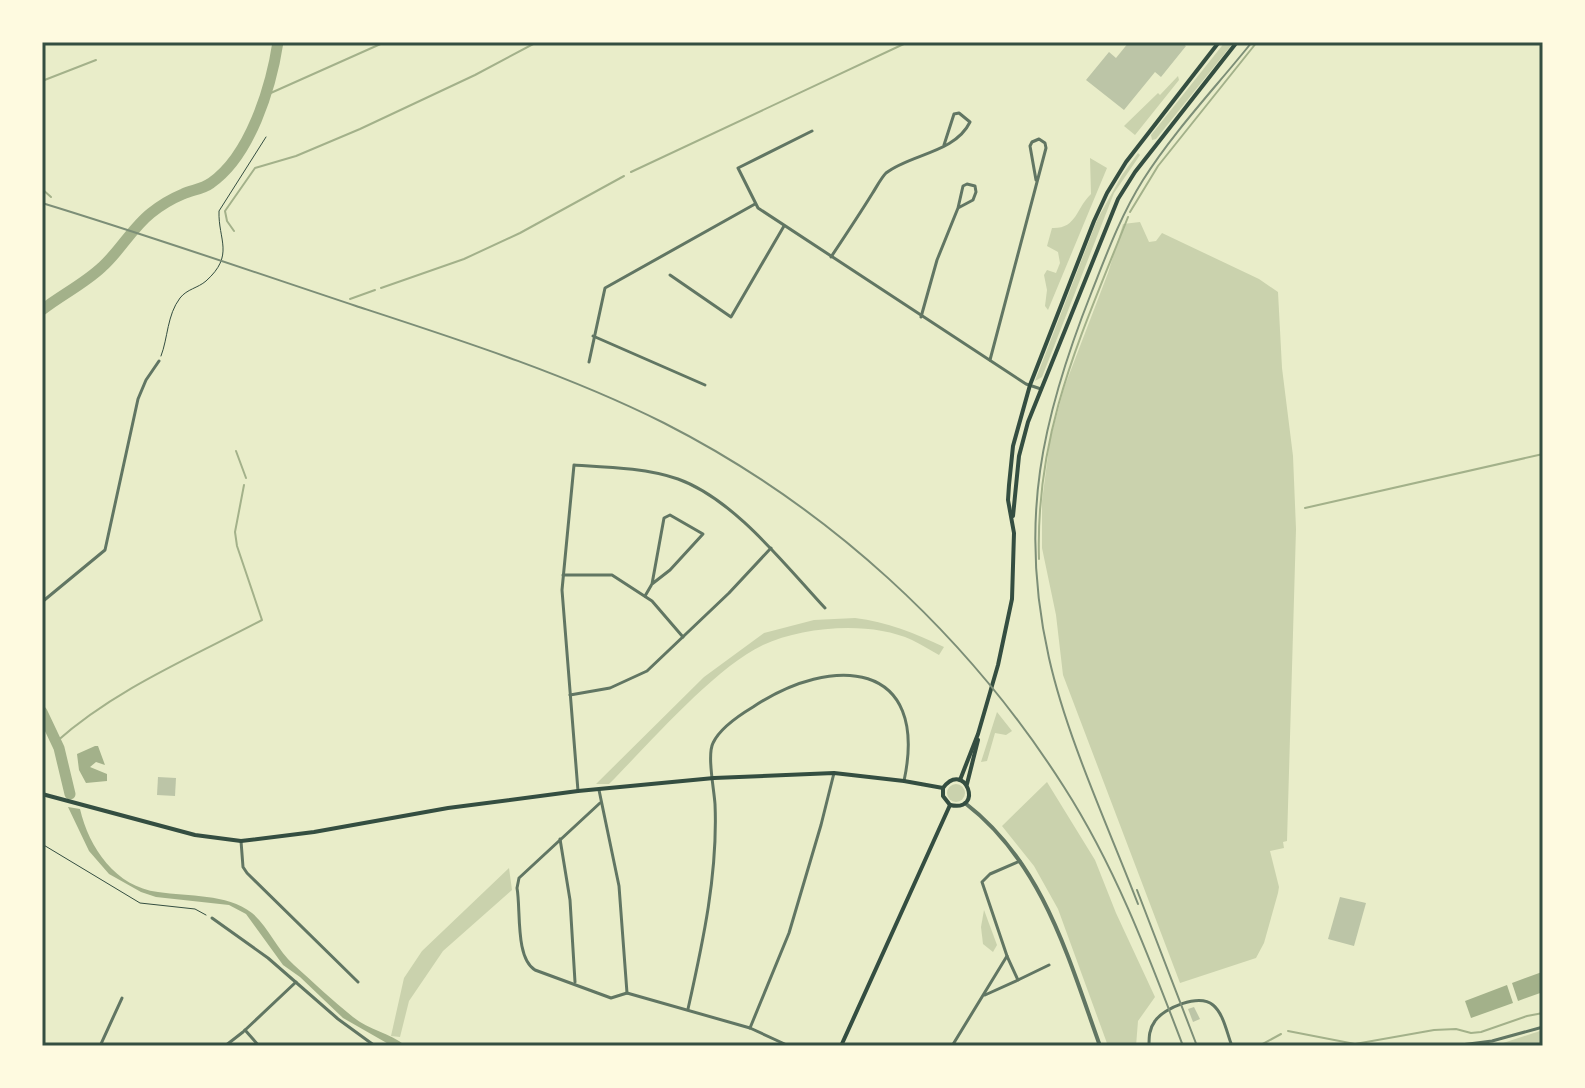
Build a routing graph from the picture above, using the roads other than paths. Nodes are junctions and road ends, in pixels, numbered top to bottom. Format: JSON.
{"nodes":[{"id":1,"x":1219,"y":42,"type":"edge"},
{"id":2,"x":1237,"y":42,"type":"edge"},
{"id":3,"x":812,"y":131,"type":"dead end"},
{"id":4,"x":944,"y":145,"type":"junction"},
{"id":5,"x":1036,"y":180,"type":"junction"},
{"id":6,"x":755,"y":204,"type":"junction"},
{"id":7,"x":958,"y":208,"type":"junction"},
{"id":8,"x":784,"y":226,"type":"junction"},
{"id":9,"x":831,"y":257,"type":"junction"},
{"id":10,"x":670,"y":275,"type":"dead end"},
{"id":11,"x":921,"y":317,"type":"junction"},
{"id":12,"x":593,"y":336,"type":"junction"},
{"id":13,"x":990,"y":360,"type":"junction"},
{"id":14,"x":159,"y":361,"type":"road end"},
{"id":15,"x":589,"y":362,"type":"dead end"},
{"id":16,"x":705,"y":385,"type":"dead end"},
{"id":17,"x":1030,"y":385,"type":"junction"},
{"id":18,"x":1041,"y":389,"type":"junction"},
{"id":19,"x":1013,"y":517,"type":"junction"},
{"id":20,"x":771,"y":548,"type":"junction"},
{"id":21,"x":562,"y":575,"type":"junction"},
{"id":22,"x":652,"y":584,"type":"junction"},
{"id":23,"x":645,"y":596,"type":"junction"},
{"id":24,"x":42,"y":602,"type":"edge"},
{"id":25,"x":825,"y":608,"type":"dead end"},
{"id":26,"x":683,"y":637,"type":"junction"},
{"id":27,"x":570,"y":695,"type":"junction"},
{"id":28,"x":978,"y":734,"type":"junction"},
{"id":29,"x":834,"y":773,"type":"junction"},
{"id":30,"x":714,"y":778,"type":"junction"},
{"id":31,"x":960,"y":780,"type":"junction"},
{"id":32,"x":904,"y":781,"type":"junction"},
{"id":33,"x":967,"y":784,"type":"junction"},
{"id":34,"x":943,"y":788,"type":"junction"},
{"id":35,"x":599,"y":790,"type":"junction"},
{"id":36,"x":578,"y":791,"type":"junction"},
{"id":37,"x":42,"y":794,"type":"edge"},
{"id":38,"x":600,"y":803,"type":"junction"},
{"id":39,"x":965,"y":803,"type":"junction"},
{"id":40,"x":950,"y":805,"type":"junction"},
{"id":41,"x":560,"y":839,"type":"junction"},
{"id":42,"x":241,"y":841,"type":"junction"},
{"id":43,"x":1020,"y":861,"type":"junction"},
{"id":44,"x":212,"y":918,"type":"road end"},
{"id":45,"x":1007,"y":956,"type":"junction"},
{"id":46,"x":1049,"y":965,"type":"dead end"},
{"id":47,"x":1018,"y":980,"type":"junction"},
{"id":48,"x":296,"y":982,"type":"junction"},
{"id":49,"x":358,"y":982,"type":"dead end"},
{"id":50,"x":576,"y":983,"type":"junction"},
{"id":51,"x":627,"y":993,"type":"junction"},
{"id":52,"x":985,"y":995,"type":"junction"},
{"id":53,"x":122,"y":998,"type":"dead end"},
{"id":54,"x":688,"y":1009,"type":"junction"},
{"id":55,"x":1543,"y":1027,"type":"edge"},
{"id":56,"x":750,"y":1028,"type":"junction"},
{"id":57,"x":245,"y":1030,"type":"junction"},
{"id":58,"x":100,"y":1046,"type":"edge"},
{"id":59,"x":225,"y":1046,"type":"edge"},
{"id":60,"x":259,"y":1046,"type":"edge"},
{"id":61,"x":375,"y":1046,"type":"edge"},
{"id":62,"x":789,"y":1046,"type":"edge"},
{"id":63,"x":841,"y":1046,"type":"edge"},
{"id":64,"x":952,"y":1046,"type":"edge"},
{"id":65,"x":1100,"y":1046,"type":"edge"},
{"id":66,"x":1149,"y":1046,"type":"edge"},
{"id":67,"x":1232,"y":1046,"type":"edge"},
{"id":68,"x":1288,"y":1046,"type":"edge"},
{"id":69,"x":1302,"y":1046,"type":"edge"},
{"id":70,"x":1453,"y":1046,"type":"edge"}],
"edges":[{"from":1,"to":17,"type":"main road"},
{"from":2,"to":18,"type":"main road"},
{"from":3,"to":6,"type":"street"},
{"from":4,"to":4,"type":"street"},
{"from":4,"to":9,"type":"street"},
{"from":5,"to":5,"type":"street"},
{"from":5,"to":13,"type":"street"},
{"from":6,"to":8,"type":"street"},
{"from":6,"to":12,"type":"street"},
{"from":7,"to":7,"type":"street"},
{"from":7,"to":11,"type":"street"},
{"from":8,"to":9,"type":"street"},
{"from":8,"to":10,"type":"street"},
{"from":9,"to":11,"type":"street"},
{"from":11,"to":13,"type":"street"},
{"from":12,"to":15,"type":"street"},
{"from":12,"to":16,"type":"street"},
{"from":13,"to":17,"type":"street"},
{"from":14,"to":24,"type":"street"},
{"from":17,"to":18,"type":"street"},
{"from":17,"to":19,"type":"main road"},
{"from":18,"to":19,"type":"main road"},
{"from":19,"to":28,"type":"main road"},
{"from":20,"to":21,"type":"street"},
{"from":20,"to":25,"type":"street"},
{"from":20,"to":26,"type":"street"},
{"from":21,"to":23,"type":"street"},
{"from":21,"to":27,"type":"street"},
{"from":22,"to":22,"type":"street"},
{"from":22,"to":23,"type":"street"},
{"from":23,"to":26,"type":"street"},
{"from":26,"to":27,"type":"street"},
{"from":27,"to":36,"type":"street"},
{"from":28,"to":31,"type":"main road"},
{"from":28,"to":33,"type":"main road"},
{"from":29,"to":30,"type":"main road"},
{"from":29,"to":32,"type":"main road"},
{"from":29,"to":56,"type":"street"},
{"from":30,"to":32,"type":"street"},
{"from":30,"to":35,"type":"main road"},
{"from":30,"to":54,"type":"street"},
{"from":31,"to":33,"type":"main road"},
{"from":31,"to":34,"type":"main road"},
{"from":32,"to":34,"type":"main road"},
{"from":33,"to":39,"type":"main road"},
{"from":34,"to":40,"type":"main road"},
{"from":35,"to":36,"type":"main road"},
{"from":35,"to":38,"type":"street"},
{"from":36,"to":42,"type":"main road"},
{"from":37,"to":42,"type":"main road"},
{"from":38,"to":41,"type":"street"},
{"from":38,"to":51,"type":"street"},
{"from":39,"to":40,"type":"main road"},
{"from":39,"to":43,"type":"street"},
{"from":40,"to":63,"type":"main road"},
{"from":41,"to":50,"type":"street"},
{"from":41,"to":50,"type":"street"},
{"from":42,"to":49,"type":"street"},
{"from":43,"to":45,"type":"street"},
{"from":43,"to":65,"type":"street"},
{"from":44,"to":48,"type":"street"},
{"from":45,"to":47,"type":"street"},
{"from":45,"to":52,"type":"street"},
{"from":46,"to":47,"type":"street"},
{"from":47,"to":52,"type":"street"},
{"from":48,"to":57,"type":"street"},
{"from":48,"to":61,"type":"street"},
{"from":50,"to":51,"type":"street"},
{"from":51,"to":54,"type":"street"},
{"from":52,"to":64,"type":"street"},
{"from":53,"to":58,"type":"street"},
{"from":54,"to":56,"type":"street"},
{"from":55,"to":70,"type":"street"},
{"from":56,"to":62,"type":"street"},
{"from":57,"to":59,"type":"street"},
{"from":57,"to":60,"type":"street"},
{"from":66,"to":67,"type":"street"},
{"from":68,"to":69,"type":"street"}]}
